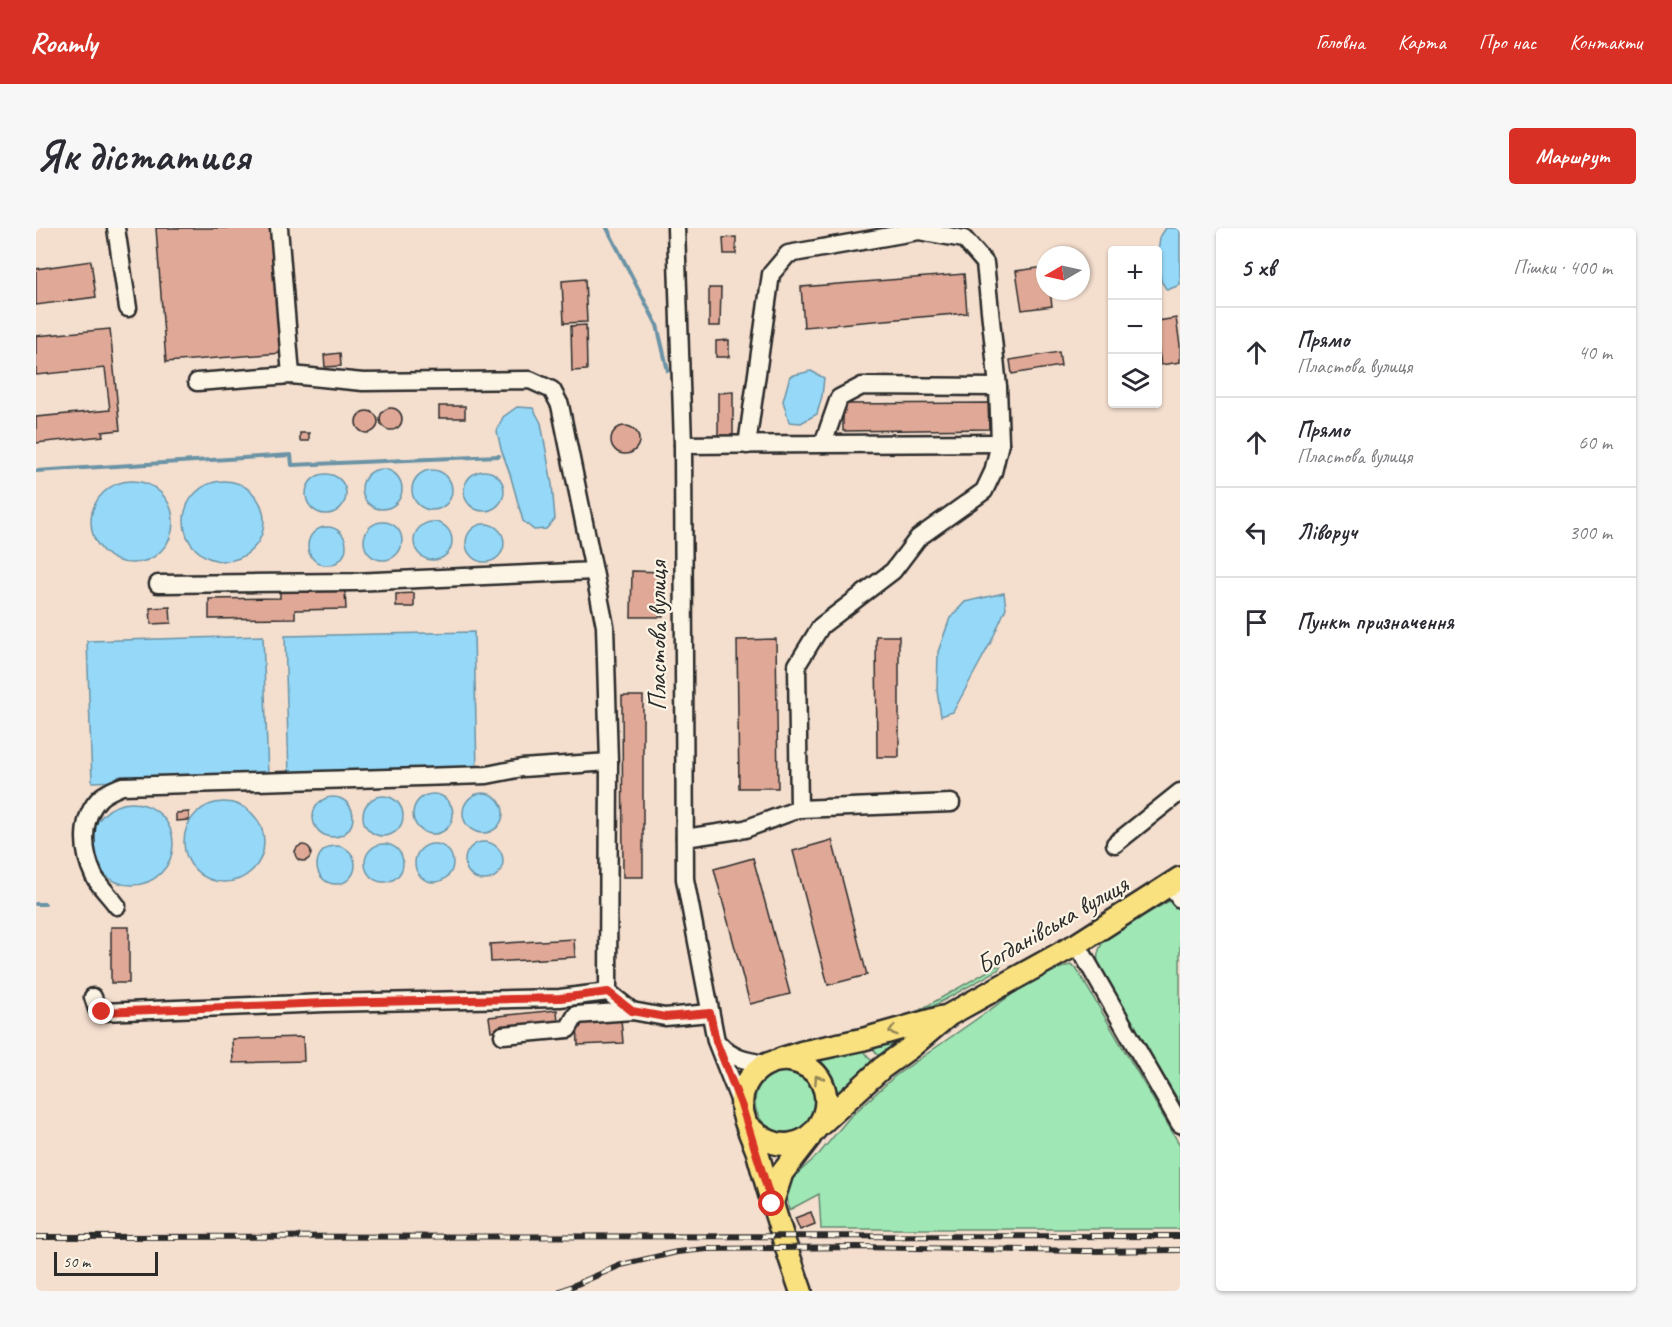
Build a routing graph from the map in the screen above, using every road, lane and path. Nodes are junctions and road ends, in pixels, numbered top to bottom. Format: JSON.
{"nodes":[{"id":1,"x":116,"y":228,"type":"edge"},
{"id":2,"x":279,"y":228,"type":"edge"},
{"id":3,"x":676,"y":228,"type":"edge"},
{"id":4,"x":129,"y":308,"type":"dead end"},
{"id":5,"x":291,"y":375,"type":"junction"},
{"id":6,"x":197,"y":382,"type":"dead end"},
{"id":7,"x":998,"y":387,"type":"junction"},
{"id":8,"x":1000,"y":443,"type":"junction"},
{"id":9,"x":823,"y":444,"type":"junction"},
{"id":10,"x":683,"y":445,"type":"junction"},
{"id":11,"x":747,"y":445,"type":"junction"},
{"id":12,"x":594,"y":571,"type":"junction"},
{"id":13,"x":159,"y":584,"type":"dead end"},
{"id":14,"x":609,"y":762,"type":"junction"},
{"id":15,"x":1180,"y":792,"type":"edge"},
{"id":16,"x":951,"y":803,"type":"dead end"},
{"id":17,"x":798,"y":809,"type":"junction"},
{"id":18,"x":685,"y":838,"type":"junction"},
{"id":19,"x":1115,"y":844,"type":"dead end"},
{"id":20,"x":1177,"y":887,"type":"edge"},
{"id":21,"x":117,"y":906,"type":"dead end"},
{"id":22,"x":1077,"y":944,"type":"junction"},
{"id":23,"x":608,"y":992,"type":"junction"},
{"id":24,"x":93,"y":997,"type":"dead end"},
{"id":25,"x":632,"y":1011,"type":"junction"},
{"id":26,"x":710,"y":1013,"type":"junction"},
{"id":27,"x":949,"y":1015,"type":"junction"},
{"id":28,"x":503,"y":1035,"type":"dead end"},
{"id":29,"x":716,"y":1041,"type":"junction"},
{"id":30,"x":770,"y":1063,"type":"junction"},
{"id":31,"x":745,"y":1116,"type":"junction"},
{"id":32,"x":1180,"y":1124,"type":"edge"},
{"id":33,"x":817,"y":1129,"type":"junction"},
{"id":34,"x":772,"y":1204,"type":"junction"},
{"id":35,"x":801,"y":1291,"type":"edge"}],
"edges":[{"from":1,"to":4,"type":"street"},
{"from":2,"to":5,"type":"street"},
{"from":3,"to":10,"type":"street","name":"Пластова вулиця"},
{"from":5,"to":6,"type":"street"},
{"from":5,"to":12,"type":"street"},
{"from":7,"to":8,"type":"street"},
{"from":7,"to":9,"type":"street"},
{"from":7,"to":11,"type":"street"},
{"from":8,"to":9,"type":"street"},
{"from":8,"to":17,"type":"street"},
{"from":9,"to":11,"type":"street"},
{"from":10,"to":11,"type":"street"},
{"from":10,"to":18,"type":"street","name":"Пластова вулиця"},
{"from":12,"to":13,"type":"street"},
{"from":12,"to":14,"type":"street"},
{"from":14,"to":21,"type":"street"},
{"from":14,"to":23,"type":"street"},
{"from":15,"to":19,"type":"street"},
{"from":16,"to":17,"type":"street"},
{"from":17,"to":18,"type":"street"},
{"from":18,"to":26,"type":"street","name":"Пластова вулиця"},
{"from":20,"to":22,"type":"main road","name":"Богданівська вулиця"},
{"from":22,"to":27,"type":"main road","name":"Богданівська вулиця"},
{"from":22,"to":32,"type":"street"},
{"from":23,"to":24,"type":"street"},
{"from":23,"to":25,"type":"street"},
{"from":25,"to":26,"type":"street"},
{"from":25,"to":28,"type":"street"},
{"from":26,"to":29,"type":"street","name":"Пластова вулиця"},
{"from":27,"to":30,"type":"main road","name":"Богданівська вулиця","one_way":true},
{"from":27,"to":33,"type":"main road","name":"Богданівська вулиця"},
{"from":29,"to":30,"type":"street"},
{"from":29,"to":31,"type":"street","name":"Пластова вулиця"},
{"from":30,"to":31,"type":"main road"},
{"from":33,"to":30,"type":"main road","one_way":true},
{"from":31,"to":33,"type":"main road"},
{"from":31,"to":34,"type":"main road","name":"Пластова вулиця"},
{"from":33,"to":34,"type":"main road"},
{"from":34,"to":35,"type":"main road","name":"Пластова вулиця"}]}
